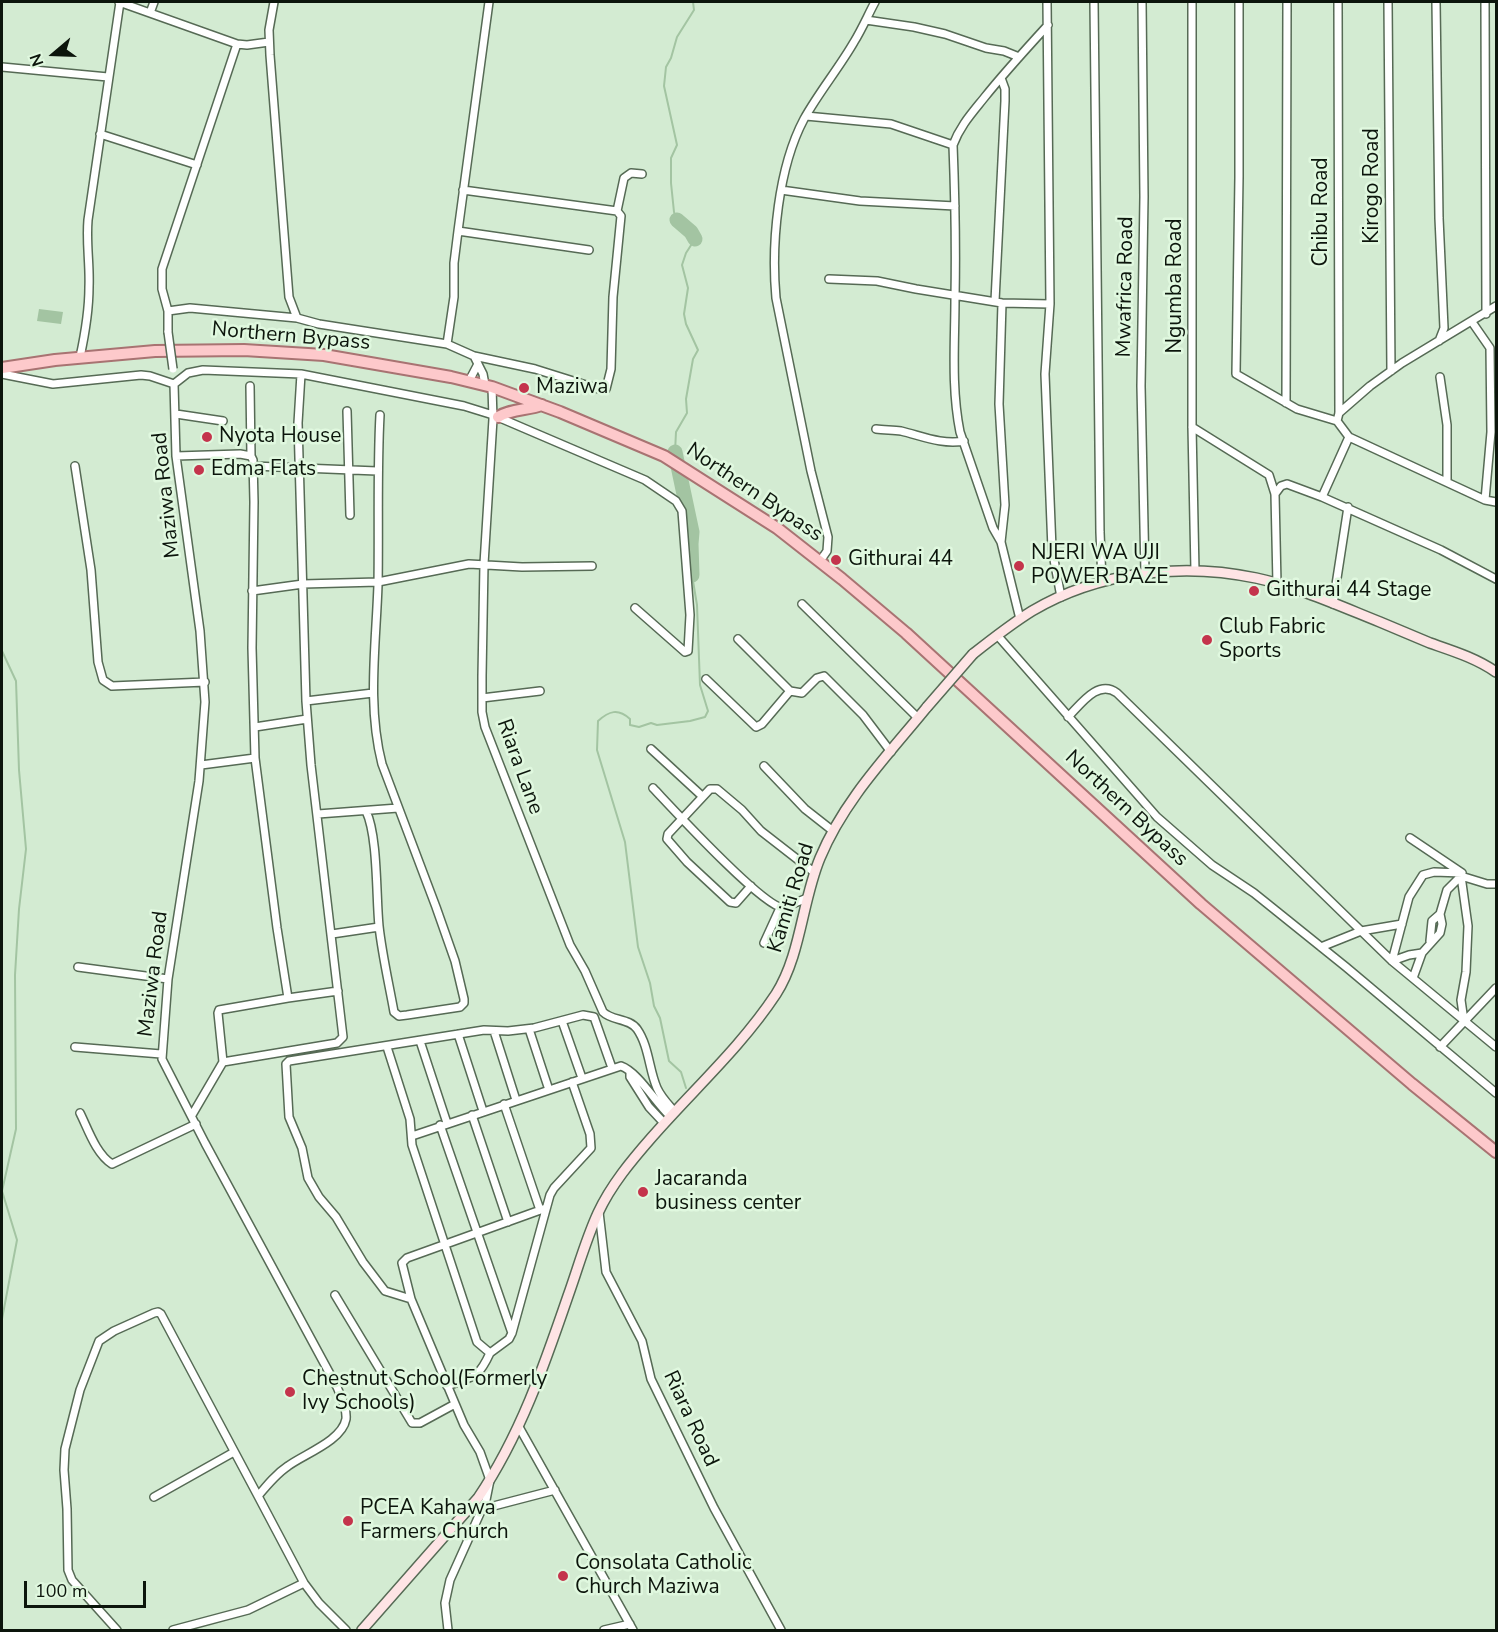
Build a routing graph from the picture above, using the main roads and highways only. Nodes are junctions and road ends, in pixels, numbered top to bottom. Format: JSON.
{"nodes":[{"id":1,"x":2,"y":369,"type":"edge"},
{"id":2,"x":542,"y":405,"type":"junction"},
{"id":3,"x":496,"y":416,"type":"road end"},
{"id":4,"x":1497,"y":672,"type":"edge"},
{"id":5,"x":1497,"y":1152,"type":"edge"},
{"id":6,"x":362,"y":1630,"type":"edge"}],
"edges":[{"from":1,"to":2,"type":"main road","name":"Northern Bypass"},
{"from":2,"to":3,"type":"main road"},
{"from":2,"to":5,"type":"main road","name":"Northern Bypass"},
{"from":4,"to":6,"type":"main road","name":"Kamiti Road","bridge":true}]}
